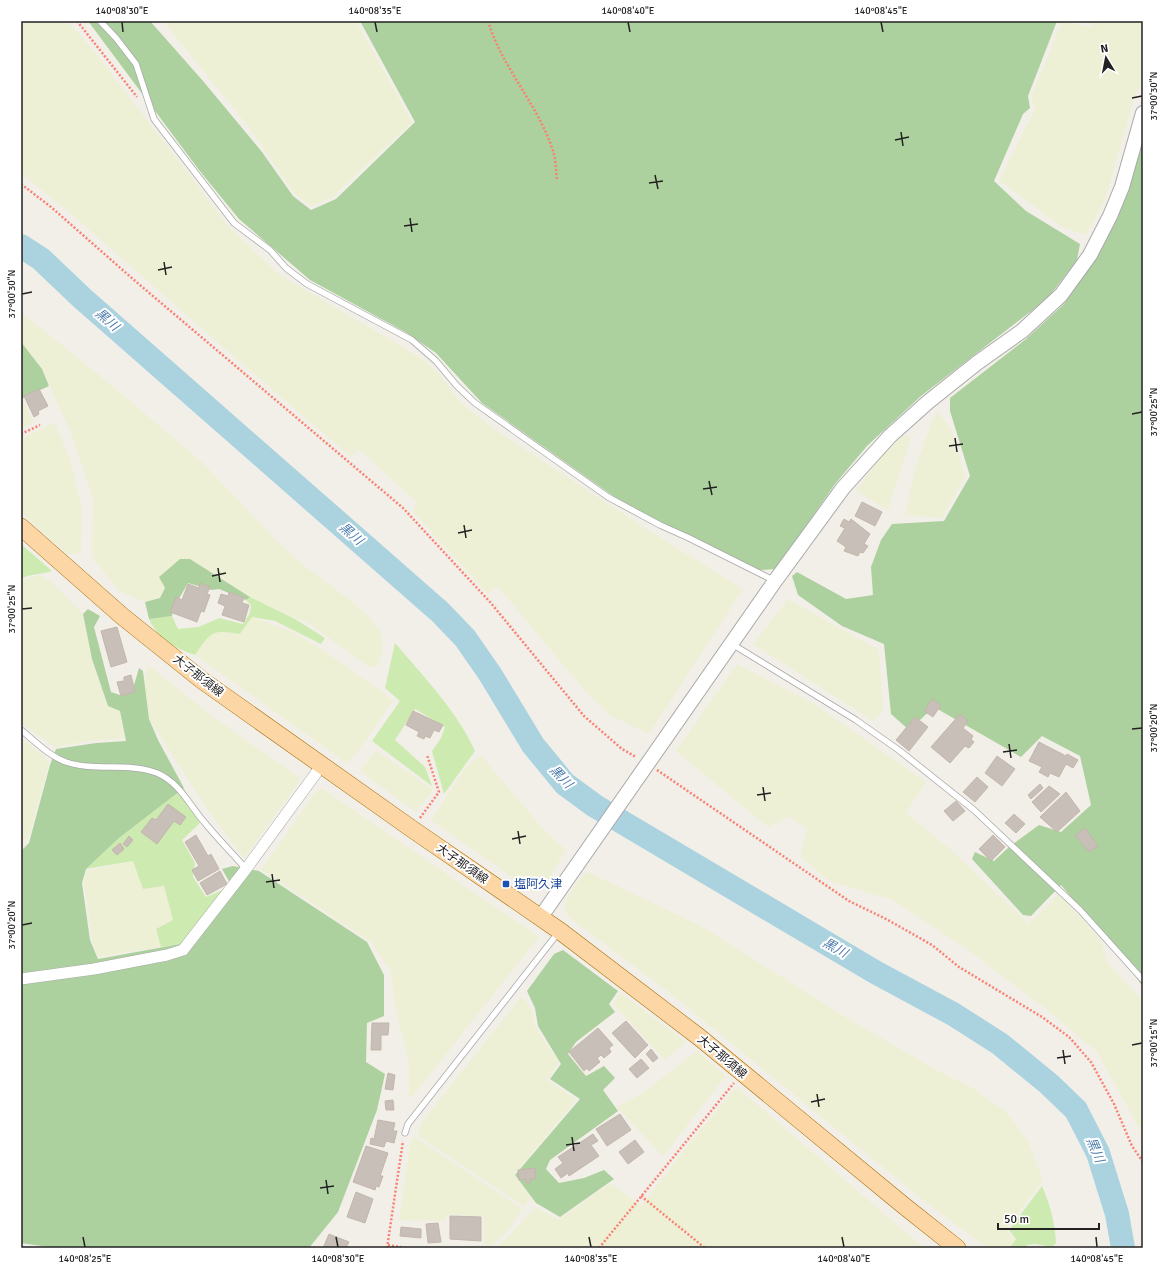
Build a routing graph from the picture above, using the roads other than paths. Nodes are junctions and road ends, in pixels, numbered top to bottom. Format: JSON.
{"nodes":[{"id":1,"x":100,"y":21,"type":"edge"},
{"id":2,"x":1143,"y":113,"type":"edge"},
{"id":3,"x":21,"y":527,"type":"edge"},
{"id":4,"x":775,"y":581,"type":"junction"},
{"id":5,"x":732,"y":644,"type":"junction"},
{"id":6,"x":21,"y":730,"type":"edge"},
{"id":7,"x":322,"y":765,"type":"junction"},
{"id":8,"x":246,"y":869,"type":"junction"},
{"id":9,"x":540,"y":918,"type":"junction"},
{"id":10,"x":560,"y":931,"type":"junction"},
{"id":11,"x":21,"y":979,"type":"edge"},
{"id":12,"x":1143,"y":980,"type":"edge"},
{"id":13,"x":405,"y":1133,"type":"road end"},
{"id":14,"x":957,"y":1248,"type":"edge"}],
"edges":[{"from":1,"to":4,"type":"lane"},
{"from":2,"to":4,"type":"street"},
{"from":3,"to":7,"type":"main road","name":"大子那須線"},
{"from":4,"to":5,"type":"street"},
{"from":5,"to":9,"type":"street"},
{"from":5,"to":12,"type":"lane"},
{"from":6,"to":8,"type":"lane"},
{"from":7,"to":8,"type":"street"},
{"from":7,"to":9,"type":"main road","name":"大子那須線"},
{"from":8,"to":11,"type":"street"},
{"from":9,"to":10,"type":"main road","name":"大子那須線"},
{"from":10,"to":13,"type":"lane"},
{"from":10,"to":14,"type":"main road","name":"大子那須線"}]}
